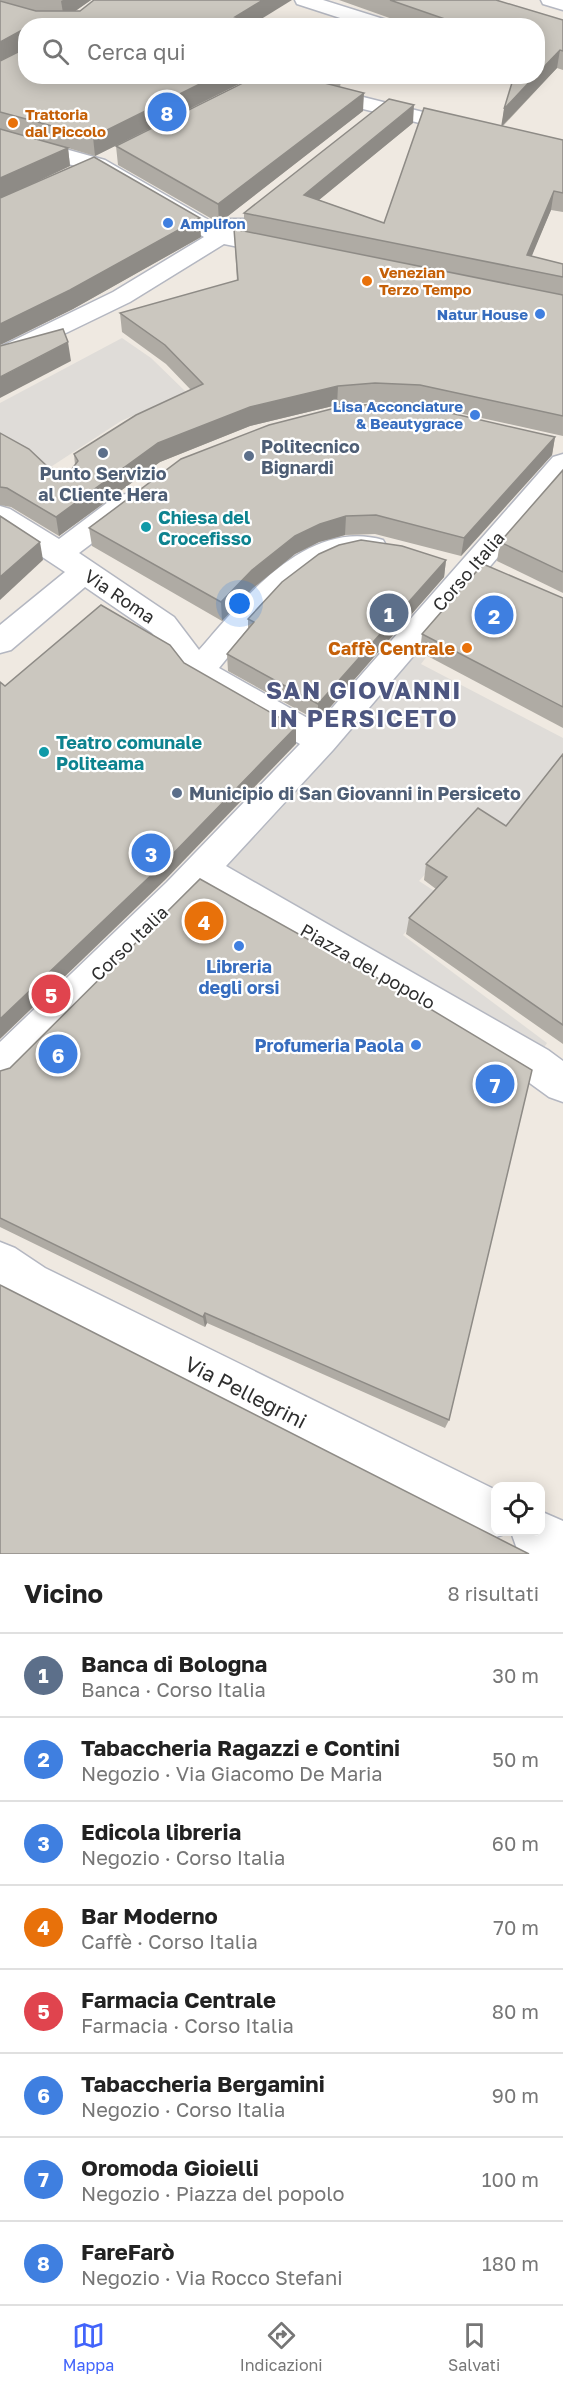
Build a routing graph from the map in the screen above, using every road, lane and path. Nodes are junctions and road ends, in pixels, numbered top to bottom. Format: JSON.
{"nodes":[{"id":1,"x":304,"y":0,"type":"edge"},
{"id":2,"x":550,"y":0,"type":"edge"},
{"id":3,"x":563,"y":4,"type":"edge"},
{"id":4,"x":373,"y":5,"type":"dead end"},
{"id":5,"x":343,"y":18,"type":"edge"},
{"id":6,"x":354,"y":18,"type":"edge"},
{"id":7,"x":271,"y":84,"type":"edge"},
{"id":8,"x":488,"y":134,"type":"edge"},
{"id":9,"x":0,"y":137,"type":"edge"},
{"id":10,"x":120,"y":154,"type":"edge"},
{"id":11,"x":97,"y":165,"type":"junction"},
{"id":12,"x":70,"y":177,"type":"edge"},
{"id":13,"x":257,"y":207,"type":"edge"},
{"id":14,"x":220,"y":236,"type":"junction"},
{"id":15,"x":300,"y":252,"type":"edge"},
{"id":16,"x":0,"y":357,"type":"edge"},
{"id":17,"x":559,"y":452,"type":"edge"},
{"id":18,"x":143,"y":491,"type":"edge"},
{"id":19,"x":12,"y":521,"type":"edge"},
{"id":20,"x":395,"y":551,"type":"edge"},
{"id":21,"x":60,"y":553,"type":"junction"},
{"id":22,"x":84,"y":572,"type":"junction"},
{"id":23,"x":0,"y":642,"type":"edge"},
{"id":24,"x":198,"y":671,"type":"junction"},
{"id":25,"x":322,"y":741,"type":"junction"},
{"id":26,"x":202,"y":869,"type":"junction"},
{"id":27,"x":0,"y":1068,"type":"edge"},
{"id":28,"x":548,"y":1074,"type":"edge"},
{"id":29,"x":0,"y":1263,"type":"edge"},
{"id":30,"x":491,"y":1512,"type":"edge"},
{"id":31,"x":543,"y":1536,"type":"edge"},
{"id":32,"x":563,"y":1545,"type":"edge"}],
"edges":[{"from":1,"to":5,"type":"street"},
{"from":2,"to":3,"type":"street"},
{"from":4,"to":6,"type":"street"},
{"from":7,"to":8,"type":"street"},
{"from":9,"to":11,"type":"street"},
{"from":10,"to":11,"type":"street"},
{"from":11,"to":12,"type":"street"},
{"from":11,"to":14,"type":"street"},
{"from":13,"to":14,"type":"street"},
{"from":14,"to":15,"type":"street"},
{"from":14,"to":16,"type":"street"},
{"from":17,"to":25,"type":"street","name":"Corso Italia"},
{"from":18,"to":21,"type":"street"},
{"from":19,"to":21,"type":"street","name":"Via Roma"},
{"from":20,"to":24,"type":"street"},
{"from":21,"to":22,"type":"street","name":"Via Roma"},
{"from":22,"to":23,"type":"street"},
{"from":22,"to":24,"type":"street","name":"Via Roma"},
{"from":24,"to":25,"type":"street","name":"Via Roma"},
{"from":25,"to":26,"type":"street","name":"Corso Italia"},
{"from":26,"to":27,"type":"street","name":"Corso Italia"},
{"from":26,"to":28,"type":"street","name":"Piazza del popolo"},
{"from":29,"to":30,"type":"street","name":"Via Pellegrini"},
{"from":31,"to":32,"type":"street"}]}
